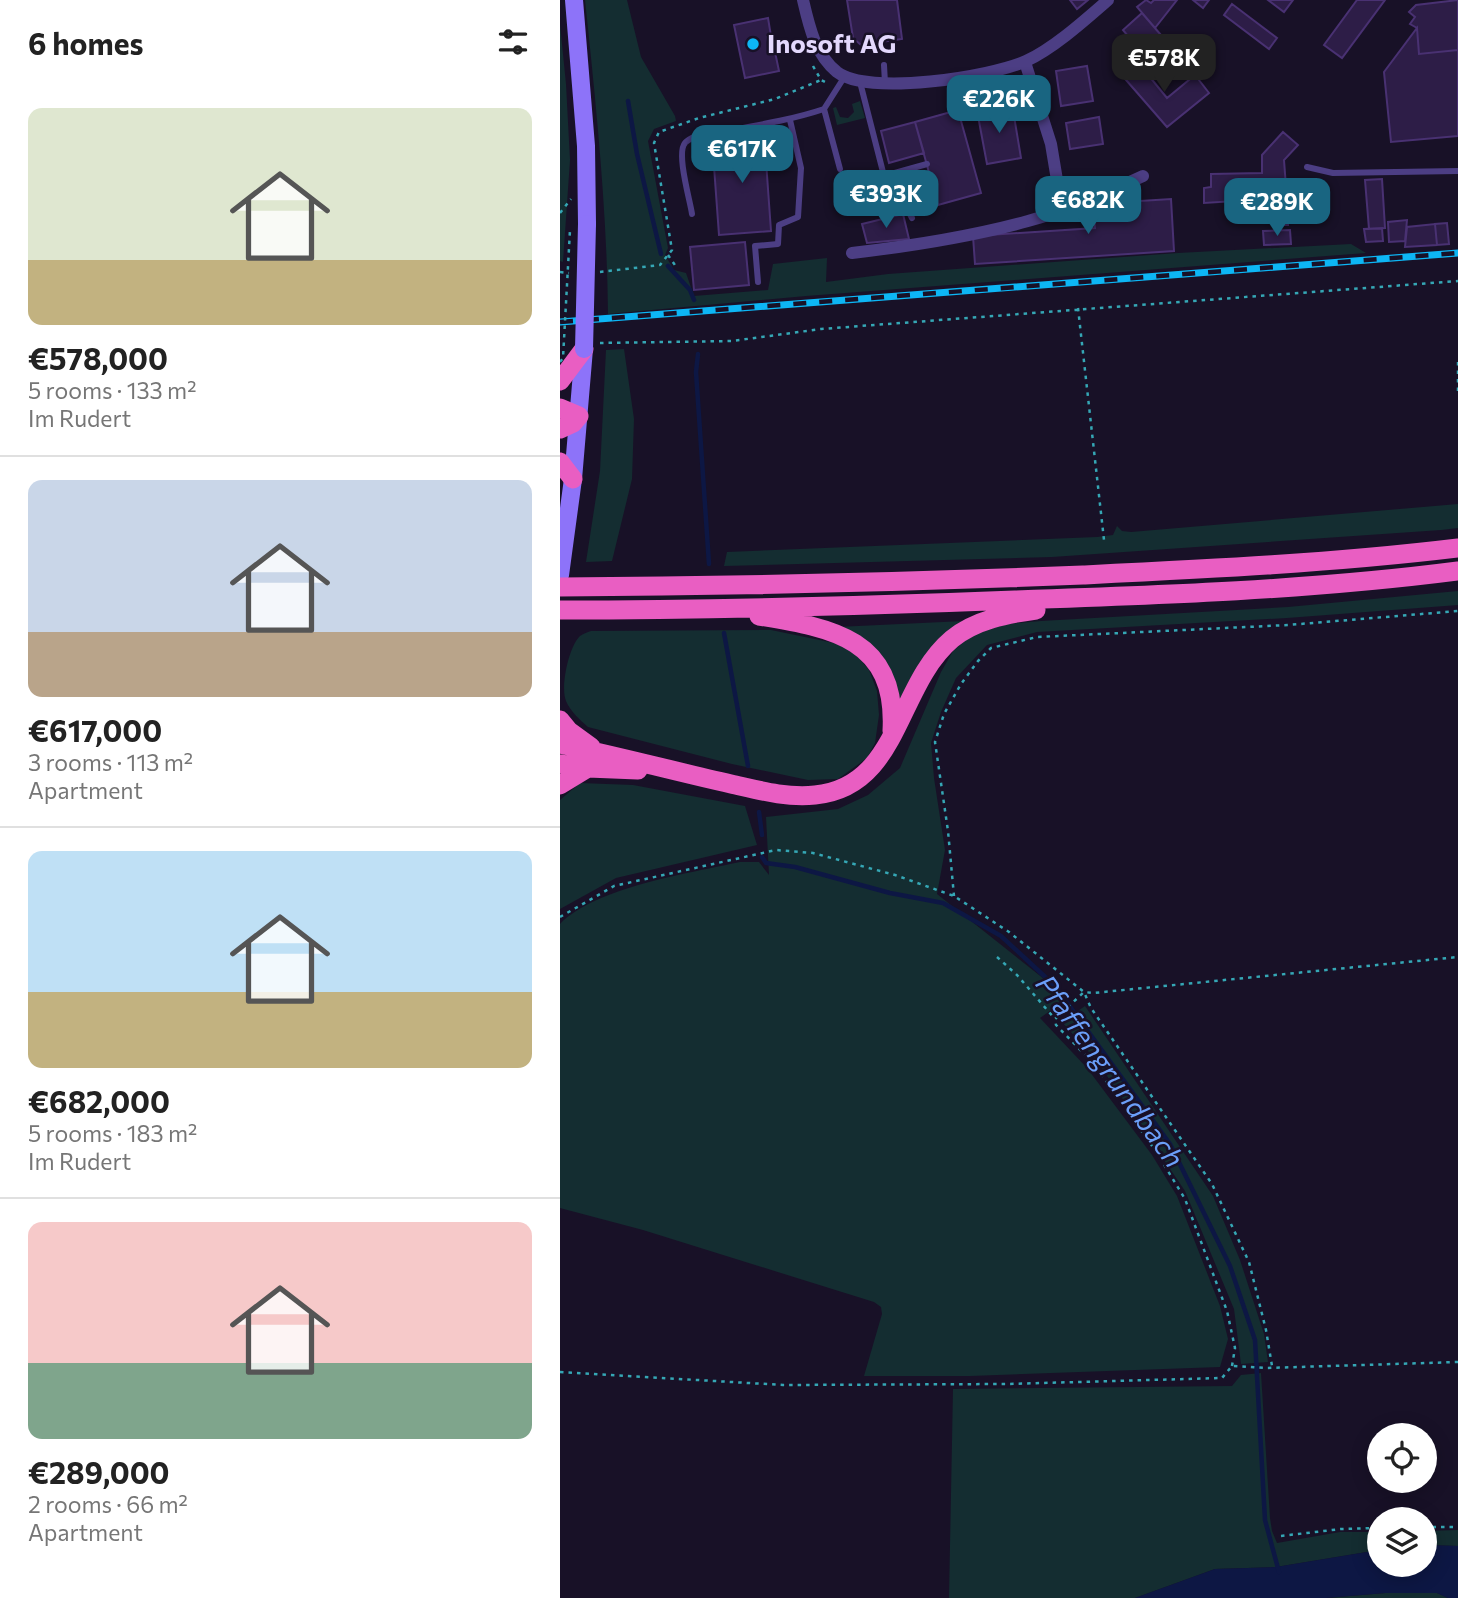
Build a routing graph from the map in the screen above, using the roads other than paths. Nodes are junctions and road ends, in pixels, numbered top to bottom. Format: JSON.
{"nodes":[{"id":1,"x":574,"y":0,"type":"edge"},
{"id":2,"x":803,"y":0,"type":"edge"},
{"id":3,"x":1108,"y":0,"type":"edge"},
{"id":4,"x":1025,"y":62,"type":"junction"},
{"id":5,"x":884,"y":65,"type":"dead end"},
{"id":6,"x":845,"y":76,"type":"junction"},
{"id":7,"x":954,"y":78,"type":"junction"},
{"id":8,"x":860,"y":82,"type":"junction"},
{"id":9,"x":885,"y":85,"type":"junction"},
{"id":10,"x":963,"y":108,"type":"dead end"},
{"id":11,"x":824,"y":109,"type":"junction"},
{"id":12,"x":790,"y":120,"type":"junction"},
{"id":13,"x":927,"y":164,"type":"dead end"},
{"id":14,"x":1307,"y":167,"type":"dead end"},
{"id":15,"x":840,"y":169,"type":"dead end"},
{"id":16,"x":1458,"y":171,"type":"edge"},
{"id":17,"x":884,"y":176,"type":"junction"},
{"id":18,"x":1143,"y":176,"type":"dead end"},
{"id":19,"x":890,"y":197,"type":"junction"},
{"id":20,"x":881,"y":207,"type":"dead end"},
{"id":21,"x":1062,"y":210,"type":"junction"},
{"id":22,"x":692,"y":214,"type":"dead end"},
{"id":23,"x":912,"y":218,"type":"dead end"},
{"id":24,"x":852,"y":253,"type":"dead end"},
{"id":25,"x":758,"y":282,"type":"dead end"},
{"id":26,"x":584,"y":349,"type":"joint"},
{"id":27,"x":567,"y":374,"type":"edge"},
{"id":28,"x":560,"y":408,"type":"edge"},
{"id":29,"x":579,"y":416,"type":"junction"},
{"id":30,"x":560,"y":429,"type":"edge"},
{"id":31,"x":560,"y":463,"type":"edge"},
{"id":32,"x":573,"y":479,"type":"junction"},
{"id":33,"x":1458,"y":548,"type":"edge"},
{"id":34,"x":1458,"y":571,"type":"edge"},
{"id":35,"x":560,"y":575,"type":"edge"},
{"id":36,"x":560,"y":587,"type":"edge"},
{"id":37,"x":1131,"y":597,"type":"junction"},
{"id":38,"x":714,"y":609,"type":"junction"},
{"id":39,"x":560,"y":610,"type":"edge"},
{"id":40,"x":560,"y":720,"type":"edge"},
{"id":41,"x":892,"y":735,"type":"junction"},
{"id":42,"x":560,"y":744,"type":"edge"},
{"id":43,"x":605,"y":753,"type":"junction"},
{"id":44,"x":560,"y":764,"type":"edge"},
{"id":45,"x":588,"y":768,"type":"junction"},
{"id":46,"x":670,"y":771,"type":"junction"},
{"id":47,"x":560,"y":785,"type":"edge"}],
"edges":[{"from":1,"to":26,"type":"main road","bridge":true},
{"from":2,"to":6,"type":"street"},
{"from":3,"to":4,"type":"street"},
{"from":4,"to":7,"type":"street"},
{"from":4,"to":21,"type":"street"},
{"from":5,"to":9,"type":"lane"},
{"from":6,"to":8,"type":"street"},
{"from":6,"to":11,"type":"lane"},
{"from":7,"to":9,"type":"street"},
{"from":7,"to":10,"type":"lane"},
{"from":8,"to":9,"type":"street"},
{"from":8,"to":17,"type":"lane"},
{"from":11,"to":12,"type":"lane"},
{"from":11,"to":15,"type":"lane"},
{"from":12,"to":22,"type":"lane"},
{"from":12,"to":25,"type":"lane"},
{"from":13,"to":17,"type":"lane"},
{"from":14,"to":16,"type":"lane"},
{"from":17,"to":19,"type":"lane"},
{"from":18,"to":21,"type":"street"},
{"from":19,"to":20,"type":"lane"},
{"from":19,"to":23,"type":"lane"},
{"from":21,"to":24,"type":"street"},
{"from":26,"to":27,"type":"highway"},
{"from":27,"to":29,"type":"main road"},
{"from":28,"to":29,"type":"highway"},
{"from":29,"to":30,"type":"highway"},
{"from":29,"to":32,"type":"main road"},
{"from":31,"to":32,"type":"highway"},
{"from":32,"to":35,"type":"main road"},
{"from":33,"to":36,"type":"highway"},
{"from":34,"to":37,"type":"highway"},
{"from":37,"to":38,"type":"highway"},
{"from":37,"to":41,"type":"highway"},
{"from":38,"to":39,"type":"highway"},
{"from":38,"to":41,"type":"highway"},
{"from":40,"to":43,"type":"highway"},
{"from":41,"to":46,"type":"highway"},
{"from":42,"to":43,"type":"highway"},
{"from":43,"to":46,"type":"highway"},
{"from":44,"to":45,"type":"highway"},
{"from":45,"to":46,"type":"highway"},
{"from":45,"to":47,"type":"highway"}]}
